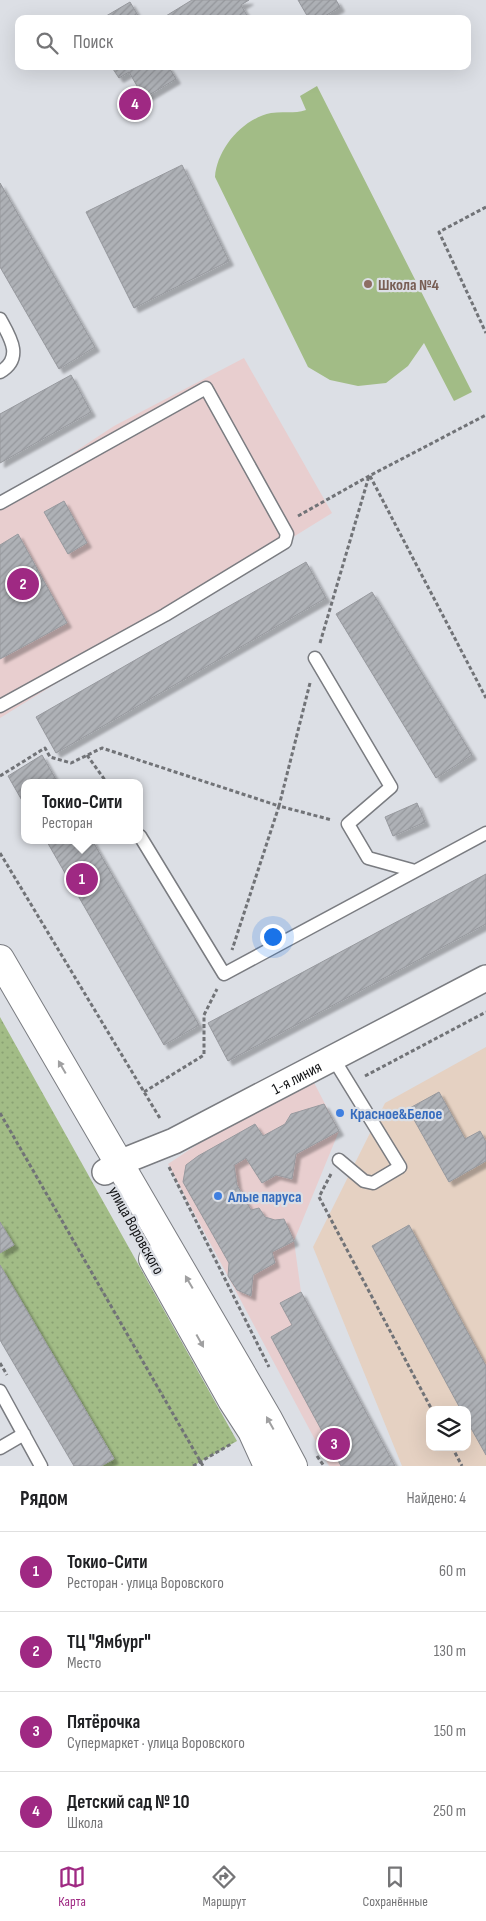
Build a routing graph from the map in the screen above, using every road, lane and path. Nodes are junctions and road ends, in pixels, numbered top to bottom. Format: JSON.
{"nodes":[{"id":1,"x":486,"y":207,"type":"edge"},
{"id":2,"x":0,"y":319,"type":"edge"},
{"id":3,"x":486,"y":333,"type":"edge"},
{"id":4,"x":0,"y":372,"type":"edge"},
{"id":5,"x":486,"y":415,"type":"edge"},
{"id":6,"x":369,"y":476,"type":"junction"},
{"id":7,"x":0,"y":503,"type":"edge"},
{"id":8,"x":298,"y":516,"type":"dead end"},
{"id":9,"x":316,"y":658,"type":"dead end"},
{"id":10,"x":486,"y":698,"type":"edge"},
{"id":11,"x":0,"y":706,"type":"edge"},
{"id":12,"x":87,"y":755,"type":"dead end"},
{"id":13,"x":103,"y":779,"type":"edge"},
{"id":14,"x":486,"y":833,"type":"edge"},
{"id":15,"x":143,"y":841,"type":"edge"},
{"id":16,"x":415,"y":871,"type":"junction"},
{"id":17,"x":0,"y":959,"type":"edge"},
{"id":18,"x":486,"y":978,"type":"edge"},
{"id":19,"x":0,"y":996,"type":"edge"},
{"id":20,"x":333,"y":1058,"type":"junction"},
{"id":21,"x":0,"y":1114,"type":"edge"},
{"id":22,"x":339,"y":1160,"type":"joint"},
{"id":23,"x":112,"y":1168,"type":"junction"},
{"id":24,"x":0,"y":1391,"type":"edge"},
{"id":25,"x":430,"y":1406,"type":"edge"},
{"id":26,"x":24,"y":1434,"type":"junction"},
{"id":27,"x":0,"y":1448,"type":"edge"},
{"id":28,"x":454,"y":1451,"type":"edge"},
{"id":29,"x":260,"y":1463,"type":"edge"},
{"id":30,"x":41,"y":1466,"type":"edge"},
{"id":31,"x":203,"y":1466,"type":"edge"},
{"id":32,"x":293,"y":1466,"type":"edge"},
{"id":33,"x":462,"y":1466,"type":"edge"}],
"edges":[{"from":1,"to":3,"type":"path"},
{"from":2,"to":4,"type":"lane"},
{"from":5,"to":6,"type":"path"},
{"from":6,"to":8,"type":"path"},
{"from":6,"to":10,"type":"path"},
{"from":7,"to":11,"type":"lane"},
{"from":9,"to":16,"type":"lane"},
{"from":12,"to":13,"type":"path"},
{"from":14,"to":16,"type":"lane"},
{"from":15,"to":16,"type":"lane"},
{"from":23,"to":17,"type":"street","one_way":true},
{"from":18,"to":20,"type":"street","name":"1-я линия"},
{"from":19,"to":23,"type":"street","name":"улица Воровского"},
{"from":20,"to":22,"type":"lane"},
{"from":20,"to":23,"type":"street","name":"1-я линия"},
{"from":21,"to":31,"type":"path"},
{"from":22,"to":25,"type":"path"},
{"from":23,"to":29,"type":"street","name":"улица Воровского","one_way":true},
{"from":32,"to":23,"type":"street","one_way":true},
{"from":24,"to":26,"type":"lane"},
{"from":26,"to":27,"type":"lane"},
{"from":26,"to":30,"type":"lane"},
{"from":28,"to":33,"type":"path"}]}
